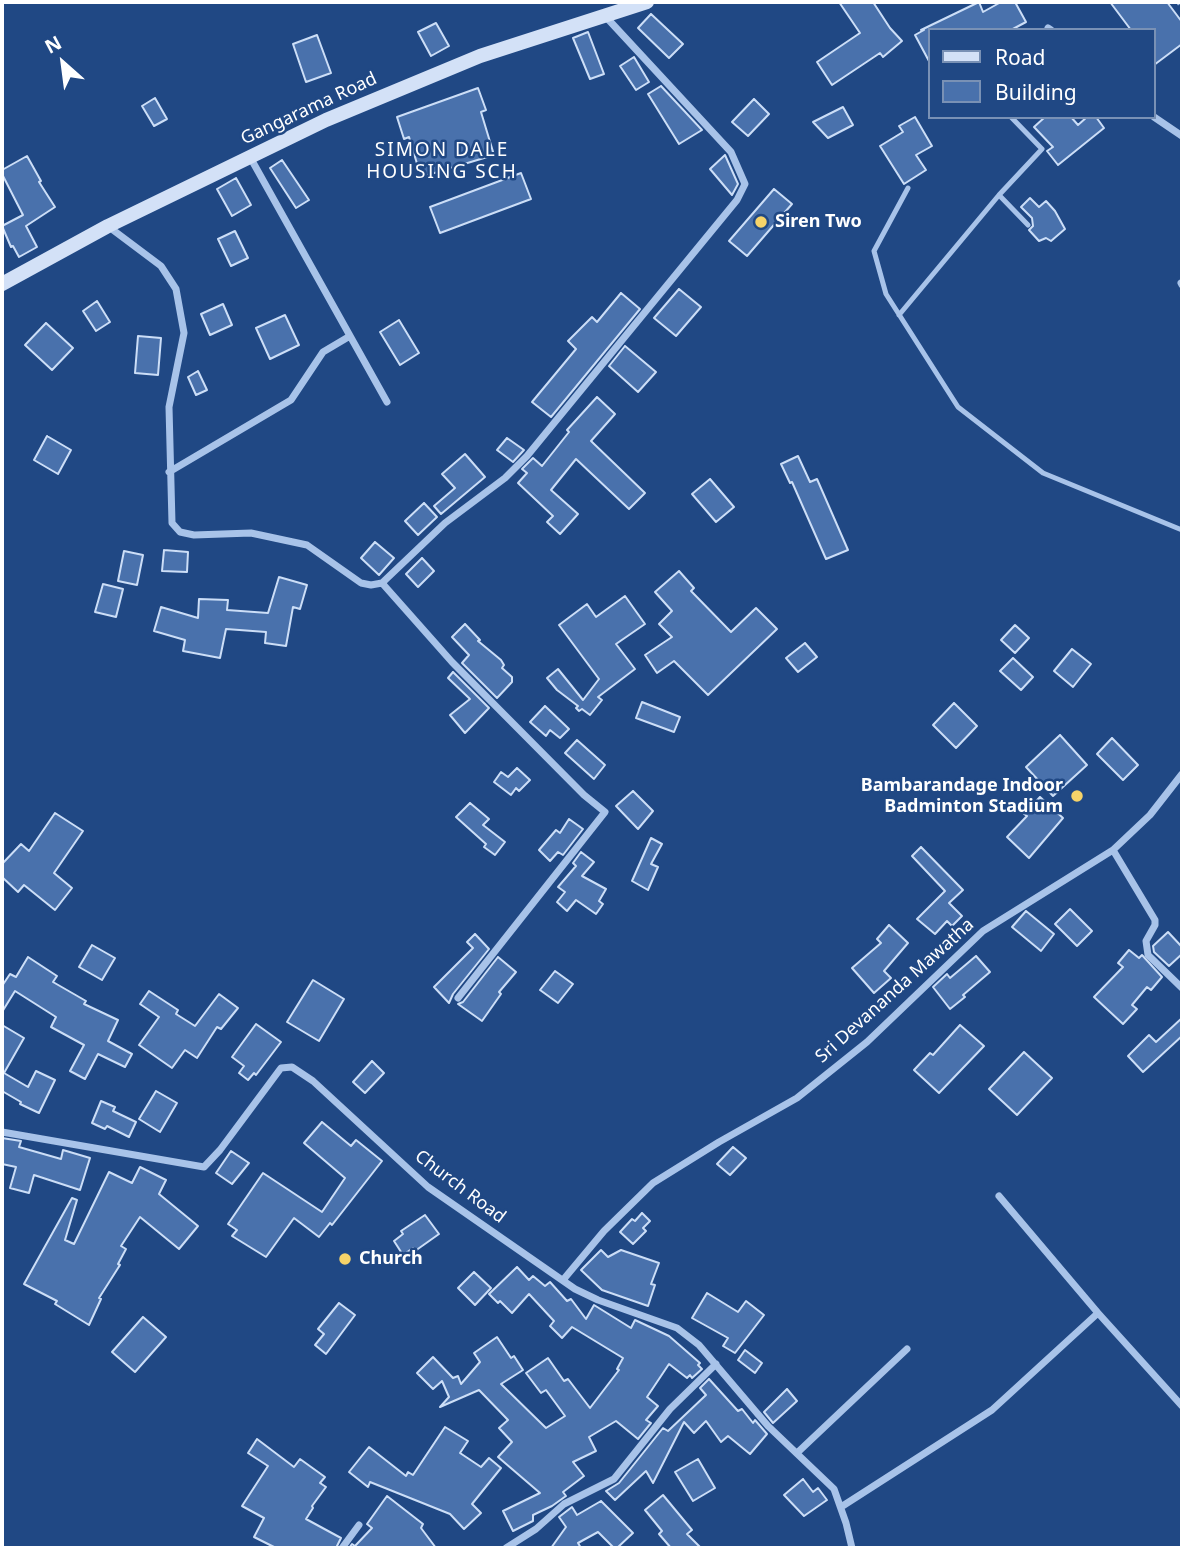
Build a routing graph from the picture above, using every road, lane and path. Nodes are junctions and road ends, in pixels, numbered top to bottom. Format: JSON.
{"nodes":[{"id":1,"x":647,"y":2,"type":"edge"},
{"id":2,"x":1177,"y":2,"type":"edge"},
{"id":3,"x":1182,"y":9,"type":"edge"},
{"id":4,"x":606,"y":17,"type":"junction"},
{"id":5,"x":1156,"y":118,"type":"edge"},
{"id":6,"x":1014,"y":119,"type":"edge"},
{"id":7,"x":1182,"y":136,"type":"edge"},
{"id":8,"x":250,"y":157,"type":"junction"},
{"id":9,"x":908,"y":188,"type":"dead end"},
{"id":10,"x":999,"y":195,"type":"junction"},
{"id":11,"x":1028,"y":225,"type":"dead end"},
{"id":12,"x":108,"y":226,"type":"junction"},
{"id":13,"x":2,"y":284,"type":"edge"},
{"id":14,"x":899,"y":315,"type":"junction"},
{"id":15,"x":350,"y":336,"type":"junction"},
{"id":16,"x":387,"y":402,"type":"dead end"},
{"id":17,"x":169,"y":472,"type":"junction"},
{"id":18,"x":1182,"y":530,"type":"edge"},
{"id":19,"x":382,"y":583,"type":"junction"},
{"id":20,"x":1182,"y":775,"type":"edge"},
{"id":21,"x":1113,"y":850,"type":"junction"},
{"id":22,"x":1182,"y":988,"type":"edge"},
{"id":23,"x":458,"y":998,"type":"dead end"},
{"id":24,"x":2,"y":1132,"type":"edge"},
{"id":25,"x":999,"y":1196,"type":"dead end"},
{"id":26,"x":563,"y":1280,"type":"junction"},
{"id":27,"x":1098,"y":1313,"type":"junction"},
{"id":28,"x":907,"y":1349,"type":"dead end"},
{"id":29,"x":716,"y":1364,"type":"junction"},
{"id":30,"x":1181,"y":1402,"type":"edge"},
{"id":31,"x":797,"y":1453,"type":"junction"},
{"id":32,"x":841,"y":1507,"type":"junction"},
{"id":33,"x":359,"y":1525,"type":"dead end"},
{"id":34,"x":510,"y":1547,"type":"edge"},
{"id":35,"x":342,"y":1548,"type":"edge"},
{"id":36,"x":852,"y":1548,"type":"edge"}],
"edges":[{"from":1,"to":4,"type":"street","name":"Gangarama Road"},
{"from":2,"to":3,"type":"path"},
{"from":4,"to":8,"type":"street","name":"Gangarama Road"},
{"from":4,"to":19,"type":"street"},
{"from":5,"to":7,"type":"street"},
{"from":6,"to":10,"type":"lane"},
{"from":8,"to":12,"type":"street","name":"Gangarama Road"},
{"from":8,"to":15,"type":"street"},
{"from":9,"to":14,"type":"lane"},
{"from":10,"to":11,"type":"lane"},
{"from":10,"to":14,"type":"lane"},
{"from":12,"to":13,"type":"street","name":"Gangarama Road"},
{"from":12,"to":17,"type":"street"},
{"from":14,"to":18,"type":"lane"},
{"from":15,"to":16,"type":"street"},
{"from":15,"to":17,"type":"street"},
{"from":17,"to":19,"type":"street"},
{"from":19,"to":23,"type":"street"},
{"from":20,"to":21,"type":"street","name":"Sri Devananda Mawatha"},
{"from":21,"to":22,"type":"street"},
{"from":21,"to":26,"type":"street","name":"Sri Devananda Mawatha"},
{"from":24,"to":26,"type":"street","name":"Church Road"},
{"from":25,"to":27,"type":"street"},
{"from":26,"to":29,"type":"street","name":"Church Road"},
{"from":27,"to":30,"type":"street"},
{"from":27,"to":32,"type":"street"},
{"from":28,"to":31,"type":"street"},
{"from":29,"to":31,"type":"street","name":"Church Road"},
{"from":29,"to":34,"type":"street"},
{"from":31,"to":32,"type":"street","name":"Church Road"},
{"from":32,"to":36,"type":"street","name":"Church Road"},
{"from":33,"to":35,"type":"street"}]}
